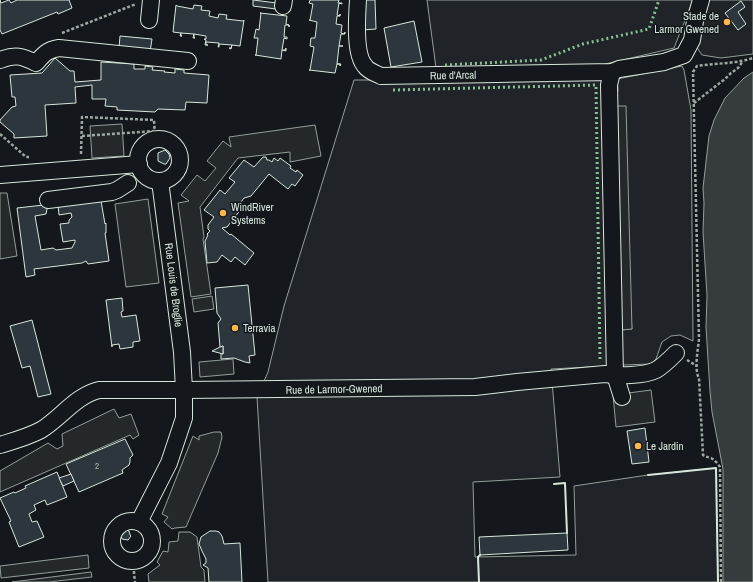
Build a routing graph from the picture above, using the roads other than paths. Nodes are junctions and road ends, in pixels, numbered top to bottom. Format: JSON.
{"nodes":[{"id":1,"x":358,"y":0,"type":"edge"},
{"id":2,"x":702,"y":0,"type":"edge"},
{"id":3,"x":145,"y":1,"type":"edge"},
{"id":4,"x":149,"y":20,"type":"dead end"},
{"id":5,"x":0,"y":60,"type":"edge"},
{"id":6,"x":188,"y":61,"type":"dead end"},
{"id":7,"x":612,"y":72,"type":"junction"},
{"id":8,"x":139,"y":167,"type":"junction"},
{"id":9,"x":0,"y":174,"type":"edge"},
{"id":10,"x":160,"y":180,"type":"junction"},
{"id":11,"x":48,"y":200,"type":"dead end"},
{"id":12,"x":676,"y":353,"type":"dead end"},
{"id":13,"x":615,"y":375,"type":"junction"},
{"id":14,"x":184,"y":390,"type":"junction"},
{"id":15,"x":622,"y":397,"type":"dead end"},
{"id":16,"x":0,"y":445,"type":"edge"},
{"id":17,"x":139,"y":522,"type":"junction"}],
"edges":[{"from":1,"to":7,"type":"street","name":"Rue d'Arcal"},
{"from":2,"to":7,"type":"street","name":"Rue d'Arcal"},
{"from":3,"to":4,"type":"street"},
{"from":5,"to":6,"type":"street"},
{"from":7,"to":13,"type":"street"},
{"from":8,"to":9,"type":"street"},
{"from":8,"to":10,"type":"street"},
{"from":8,"to":10,"type":"street"},
{"from":8,"to":11,"type":"street"},
{"from":10,"to":14,"type":"street","name":"Rue Louis de Broglie"},
{"from":12,"to":13,"type":"street","name":"Rue de Larmor-Gwened"},
{"from":13,"to":14,"type":"street","name":"Rue de Larmor-Gwened"},
{"from":13,"to":15,"type":"street"},
{"from":14,"to":16,"type":"street","name":"Rue de Larmor-Gwened"},
{"from":14,"to":17,"type":"street","name":"Rue Louis de Broglie"},
{"from":17,"to":17,"type":"street"}]}
